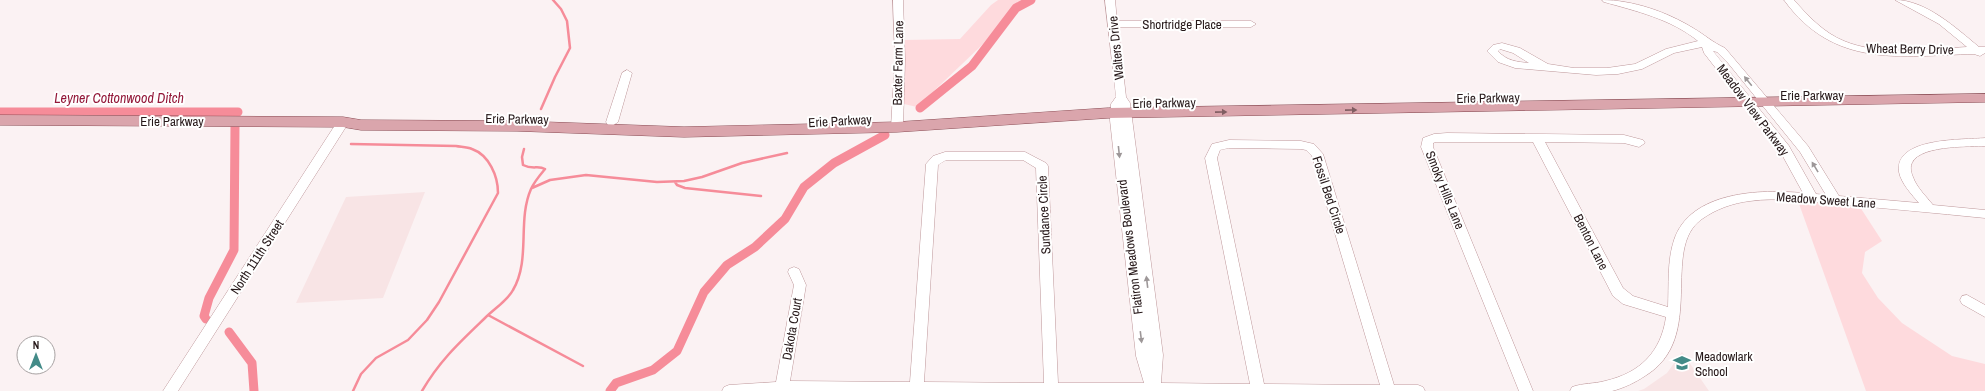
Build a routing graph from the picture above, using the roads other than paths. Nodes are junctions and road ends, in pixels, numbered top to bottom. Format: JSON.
{"nodes":[{"id":1,"x":898,"y":0,"type":"edge"},
{"id":2,"x":1110,"y":0,"type":"edge"},
{"id":3,"x":1607,"y":0,"type":"edge"},
{"id":4,"x":1654,"y":0,"type":"edge"},
{"id":5,"x":1789,"y":0,"type":"edge"},
{"id":6,"x":1902,"y":0,"type":"edge"},
{"id":7,"x":1649,"y":11,"type":"junction"},
{"id":8,"x":1113,"y":24,"type":"junction"},
{"id":9,"x":1251,"y":24,"type":"dead end"},
{"id":10,"x":1706,"y":43,"type":"junction"},
{"id":11,"x":1981,"y":50,"type":"edge"},
{"id":12,"x":1985,"y":58,"type":"edge"},
{"id":13,"x":1544,"y":66,"type":"dead end"},
{"id":14,"x":627,"y":73,"type":"dead end"},
{"id":15,"x":1985,"y":92,"type":"edge"},
{"id":16,"x":1985,"y":98,"type":"edge"},
{"id":17,"x":1755,"y":99,"type":"junction"},
{"id":18,"x":1121,"y":106,"type":"junction"},
{"id":19,"x":0,"y":120,"type":"edge"},
{"id":20,"x":344,"y":122,"type":"junction"},
{"id":21,"x":612,"y":122,"type":"junction"},
{"id":22,"x":897,"y":122,"type":"junction"},
{"id":23,"x":1537,"y":138,"type":"junction"},
{"id":24,"x":1985,"y":142,"type":"edge"},
{"id":25,"x":1639,"y":143,"type":"dead end"},
{"id":26,"x":1812,"y":198,"type":"junction"},
{"id":27,"x":1835,"y":200,"type":"junction"},
{"id":28,"x":1929,"y":208,"type":"junction"},
{"id":29,"x":1985,"y":214,"type":"edge"},
{"id":30,"x":794,"y":272,"type":"dead end"},
{"id":31,"x":1967,"y":300,"type":"dead end"},
{"id":32,"x":1985,"y":312,"type":"edge"},
{"id":33,"x":1673,"y":314,"type":"junction"},
{"id":34,"x":781,"y":389,"type":"edge"},
{"id":35,"x":1051,"y":389,"type":"junction"},
{"id":36,"x":916,"y":390,"type":"edge"},
{"id":37,"x":1153,"y":390,"type":"edge"},
{"id":38,"x":1258,"y":390,"type":"edge"},
{"id":39,"x":170,"y":391,"type":"edge"},
{"id":40,"x":729,"y":391,"type":"edge"},
{"id":41,"x":1389,"y":391,"type":"edge"},
{"id":42,"x":1418,"y":391,"type":"edge"},
{"id":43,"x":1526,"y":391,"type":"edge"},
{"id":44,"x":1576,"y":391,"type":"edge"}],
"edges":[{"from":1,"to":22,"type":"street","name":"Baxter Farm Lane"},
{"from":2,"to":8,"type":"street","name":"Walters Drive"},
{"from":3,"to":7,"type":"street","name":"Meadow View Parkway"},
{"from":4,"to":7,"type":"street"},
{"from":5,"to":11,"type":"street","name":"Wheat Berry Drive"},
{"from":6,"to":11,"type":"street"},
{"from":7,"to":10,"type":"street","name":"Meadow View Parkway"},
{"from":8,"to":9,"type":"street","name":"Shortridge Place"},
{"from":8,"to":18,"type":"street","name":"Walters Drive"},
{"from":10,"to":13,"type":"street"},
{"from":10,"to":17,"type":"street","name":"Meadow View Parkway"},
{"from":17,"to":10,"type":"street","name":"Meadow View Parkway","one_way":true},
{"from":11,"to":12,"type":"street"},
{"from":14,"to":21,"type":"street"},
{"from":15,"to":17,"type":"main road","name":"Erie Parkway"},
{"from":16,"to":17,"type":"main road","name":"Erie Parkway"},
{"from":17,"to":18,"type":"main road","name":"Erie Parkway"},
{"from":17,"to":26,"type":"street","name":"Meadow View Parkway"},
{"from":27,"to":17,"type":"street","name":"Meadow View Parkway","one_way":true},
{"from":18,"to":22,"type":"main road","name":"Erie Parkway"},
{"from":18,"to":37,"type":"street","name":"Flatiron Meadows Boulevard"},
{"from":19,"to":20,"type":"main road","name":"Erie Parkway"},
{"from":20,"to":21,"type":"main road","name":"Erie Parkway"},
{"from":20,"to":22,"type":"main road","name":"Erie Parkway"},
{"from":20,"to":39,"type":"street","name":"North 111th Street"},
{"from":21,"to":22,"type":"main road","name":"Erie Parkway"},
{"from":23,"to":25,"type":"street","name":"Smoky Hills Lane"},
{"from":23,"to":33,"type":"street","name":"Benton Lane"},
{"from":23,"to":43,"type":"street","name":"Smoky Hills Lane"},
{"from":24,"to":28,"type":"street"},
{"from":26,"to":27,"type":"street","name":"Meadow Sweet Lane"},
{"from":26,"to":33,"type":"street","name":"Meadow Sweet Lane"},
{"from":27,"to":28,"type":"street","name":"Meadow Sweet Lane"},
{"from":28,"to":29,"type":"street","name":"Meadow Sweet Lane"},
{"from":30,"to":34,"type":"street","name":"Dakota Court"},
{"from":31,"to":32,"type":"street"},
{"from":33,"to":44,"type":"street","name":"Meadow Sweet Lane"},
{"from":34,"to":36,"type":"street"},
{"from":34,"to":40,"type":"street"},
{"from":35,"to":36,"type":"street"},
{"from":35,"to":36,"type":"street","name":"Sundance Circle"},
{"from":35,"to":37,"type":"street"},
{"from":37,"to":38,"type":"street"},
{"from":38,"to":41,"type":"street"},
{"from":38,"to":41,"type":"street","name":"Fossil Bed Circle"},
{"from":41,"to":42,"type":"street"}]}
